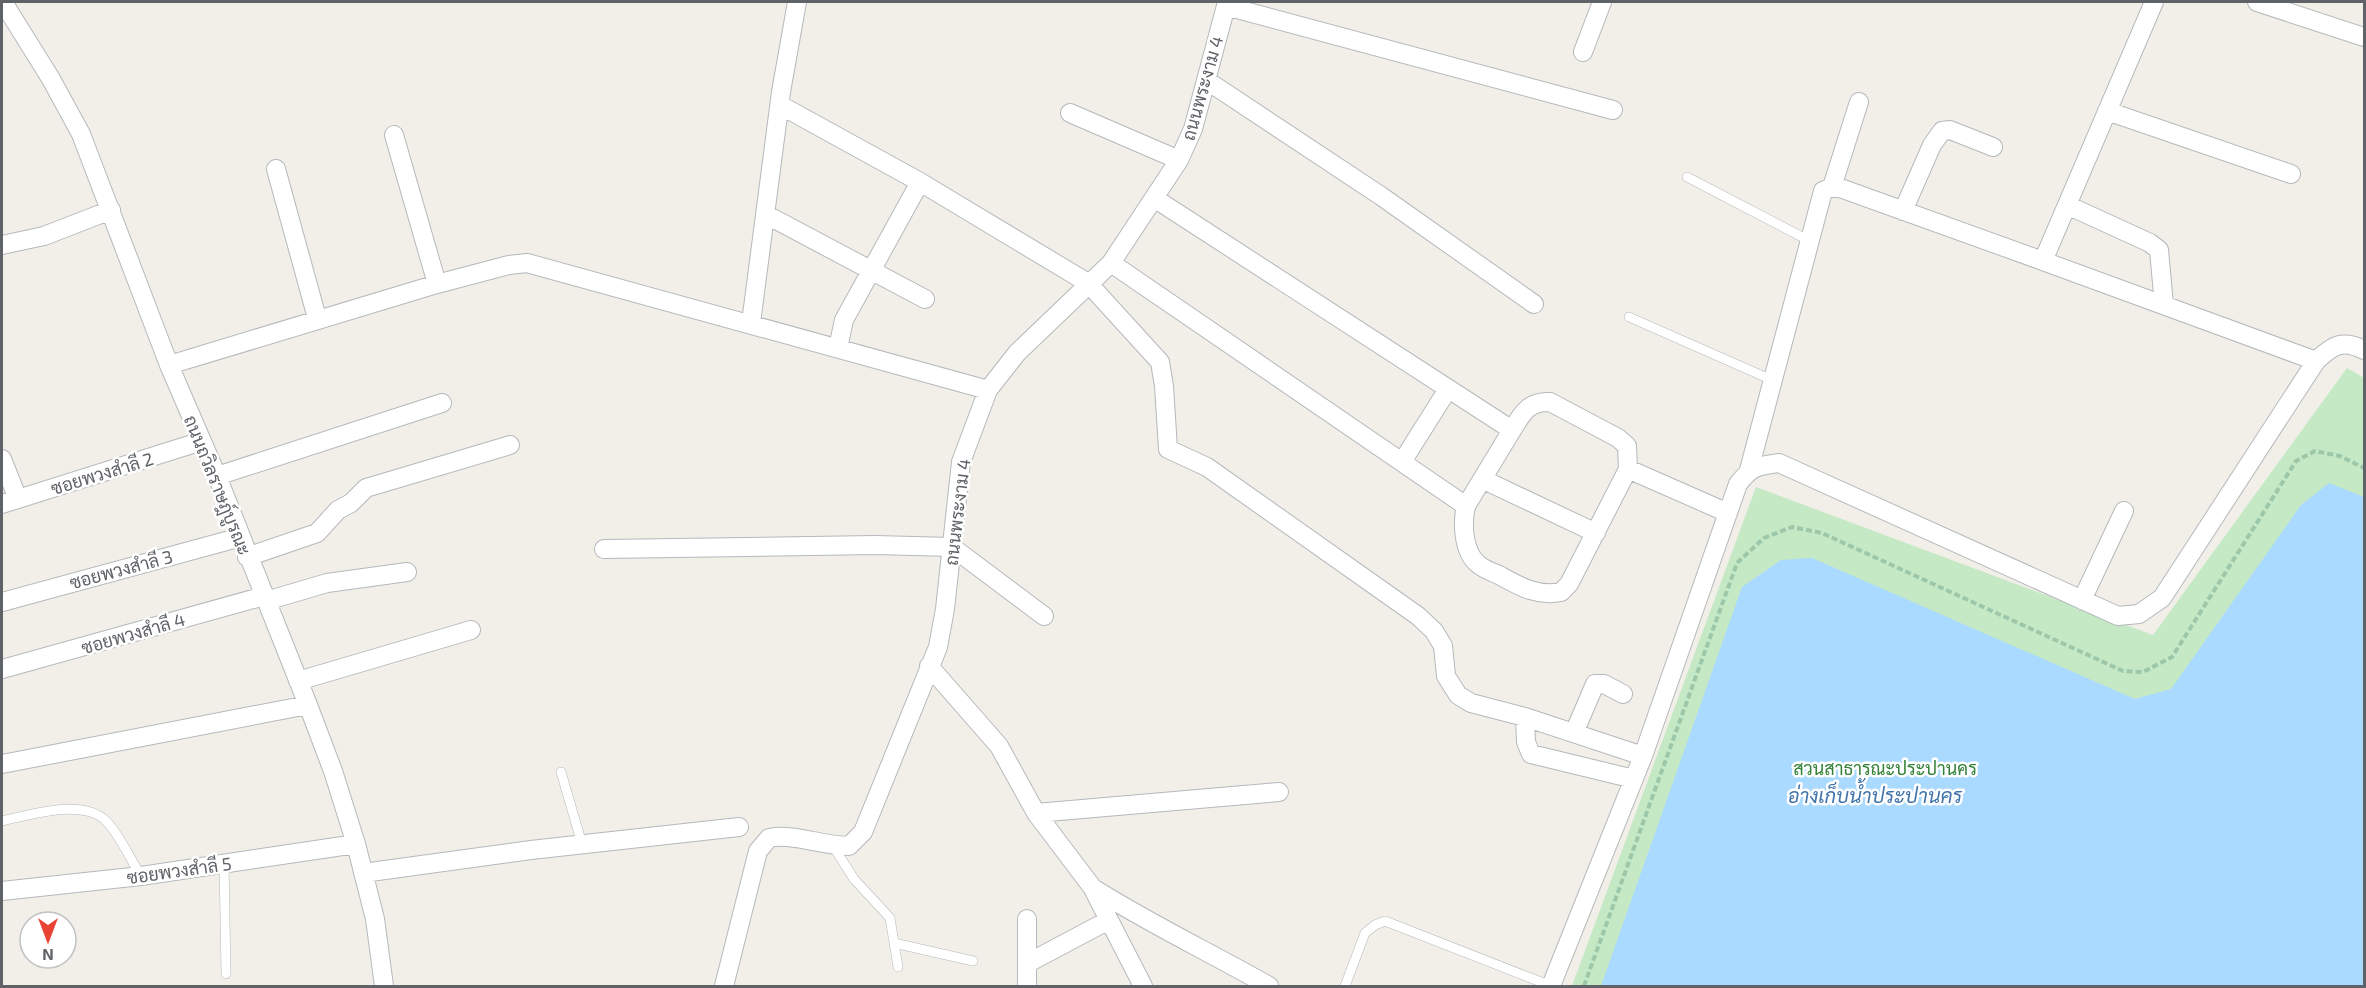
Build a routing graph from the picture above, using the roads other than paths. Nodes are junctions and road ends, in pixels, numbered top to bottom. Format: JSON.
{"nodes":[{"id":1,"x":3,"y":2,"type":"edge"},
{"id":2,"x":796,"y":2,"type":"edge"},
{"id":3,"x":1602,"y":2,"type":"edge"},
{"id":4,"x":2154,"y":2,"type":"edge"},
{"id":5,"x":2257,"y":2,"type":"edge"},
{"id":6,"x":1226,"y":4,"type":"edge"},
{"id":7,"x":2364,"y":37,"type":"edge"},
{"id":8,"x":1583,"y":52,"type":"dead end"},
{"id":9,"x":1206,"y":80,"type":"junction"},
{"id":10,"x":1859,"y":102,"type":"dead end"},
{"id":11,"x":780,"y":105,"type":"junction"},
{"id":12,"x":1613,"y":110,"type":"dead end"},
{"id":13,"x":2107,"y":111,"type":"junction"},
{"id":14,"x":1070,"y":113,"type":"dead end"},
{"id":15,"x":394,"y":135,"type":"dead end"},
{"id":16,"x":1993,"y":147,"type":"dead end"},
{"id":17,"x":1179,"y":160,"type":"junction"},
{"id":18,"x":276,"y":169,"type":"dead end"},
{"id":19,"x":2291,"y":174,"type":"dead end"},
{"id":20,"x":1687,"y":177,"type":"dead end"},
{"id":21,"x":920,"y":182,"type":"junction"},
{"id":22,"x":1832,"y":187,"type":"junction"},
{"id":23,"x":1154,"y":198,"type":"junction"},
{"id":24,"x":2067,"y":205,"type":"junction"},
{"id":25,"x":111,"y":210,"type":"junction"},
{"id":26,"x":1903,"y":211,"type":"junction"},
{"id":27,"x":765,"y":214,"type":"junction"},
{"id":28,"x":1808,"y":240,"type":"junction"},
{"id":29,"x":2,"y":245,"type":"edge"},
{"id":30,"x":2043,"y":261,"type":"junction"},
{"id":31,"x":1111,"y":263,"type":"junction"},
{"id":32,"x":870,"y":270,"type":"junction"},
{"id":33,"x":1088,"y":283,"type":"junction"},
{"id":34,"x":437,"y":284,"type":"junction"},
{"id":35,"x":924,"y":299,"type":"dead end"},
{"id":36,"x":1534,"y":304,"type":"dead end"},
{"id":37,"x":2164,"y":305,"type":"junction"},
{"id":38,"x":1629,"y":317,"type":"dead end"},
{"id":39,"x":317,"y":318,"type":"junction"},
{"id":40,"x":751,"y":323,"type":"junction"},
{"id":41,"x":838,"y":348,"type":"junction"},
{"id":42,"x":2364,"y":350,"type":"edge"},
{"id":43,"x":2316,"y":361,"type":"junction"},
{"id":44,"x":169,"y":364,"type":"junction"},
{"id":45,"x":1772,"y":380,"type":"junction"},
{"id":46,"x":1448,"y":389,"type":"junction"},
{"id":47,"x":988,"y":390,"type":"junction"},
{"id":48,"x":442,"y":403,"type":"dead end"},
{"id":49,"x":1512,"y":430,"type":"junction"},
{"id":50,"x":202,"y":441,"type":"junction"},
{"id":51,"x":510,"y":445,"type":"dead end"},
{"id":52,"x":2,"y":459,"type":"edge"},
{"id":53,"x":1402,"y":462,"type":"junction"},
{"id":54,"x":1628,"y":469,"type":"junction"},
{"id":55,"x":1749,"y":471,"type":"junction"},
{"id":56,"x":216,"y":476,"type":"junction"},
{"id":57,"x":1482,"y":479,"type":"junction"},
{"id":58,"x":10,"y":501,"type":"edge"},
{"id":59,"x":1466,"y":506,"type":"junction"},
{"id":60,"x":2124,"y":511,"type":"dead end"},
{"id":61,"x":1728,"y":513,"type":"junction"},
{"id":62,"x":1596,"y":533,"type":"junction"},
{"id":63,"x":241,"y":537,"type":"junction"},
{"id":64,"x":952,"y":547,"type":"junction"},
{"id":65,"x":604,"y":549,"type":"dead end"},
{"id":66,"x":247,"y":556,"type":"junction"},
{"id":67,"x":407,"y":572,"type":"dead end"},
{"id":68,"x":265,"y":599,"type":"junction"},
{"id":69,"x":2082,"y":600,"type":"junction"},
{"id":70,"x":2,"y":602,"type":"edge"},
{"id":71,"x":1044,"y":616,"type":"dead end"},
{"id":72,"x":471,"y":630,"type":"dead end"},
{"id":73,"x":929,"y":666,"type":"junction"},
{"id":74,"x":2,"y":669,"type":"edge"},
{"id":75,"x":298,"y":681,"type":"junction"},
{"id":76,"x":1623,"y":694,"type":"dead end"},
{"id":77,"x":308,"y":705,"type":"junction"},
{"id":78,"x":1525,"y":717,"type":"junction"},
{"id":79,"x":1574,"y":733,"type":"junction"},
{"id":80,"x":1643,"y":756,"type":"junction"},
{"id":81,"x":2,"y":764,"type":"edge"},
{"id":82,"x":561,"y":772,"type":"dead end"},
{"id":83,"x":1634,"y":779,"type":"junction"},
{"id":84,"x":1278,"y":792,"type":"dead end"},
{"id":85,"x":1036,"y":813,"type":"junction"},
{"id":86,"x":2,"y":821,"type":"edge"},
{"id":87,"x":739,"y":827,"type":"dead end"},
{"id":88,"x":356,"y":844,"type":"junction"},
{"id":89,"x":582,"y":844,"type":"junction"},
{"id":90,"x":832,"y":846,"type":"junction"},
{"id":91,"x":224,"y":863,"type":"junction"},
{"id":92,"x":363,"y":873,"type":"junction"},
{"id":93,"x":141,"y":876,"type":"junction"},
{"id":94,"x":1092,"y":887,"type":"junction"},
{"id":95,"x":2,"y":891,"type":"edge"},
{"id":96,"x":1027,"y":919,"type":"dead end"},
{"id":97,"x":1109,"y":920,"type":"junction"},
{"id":98,"x":894,"y":943,"type":"junction"},
{"id":99,"x":973,"y":961,"type":"dead end"},
{"id":100,"x":1028,"y":963,"type":"junction"},
{"id":101,"x":898,"y":967,"type":"dead end"},
{"id":102,"x":226,"y":974,"type":"dead end"},
{"id":103,"x":1551,"y":986,"type":"edge"},
{"id":104,"x":384,"y":987,"type":"edge"},
{"id":105,"x":724,"y":987,"type":"edge"},
{"id":106,"x":1027,"y":987,"type":"edge"},
{"id":107,"x":1143,"y":987,"type":"edge"},
{"id":108,"x":1269,"y":987,"type":"edge"},
{"id":109,"x":1346,"y":987,"type":"edge"}],
"edges":[{"from":1,"to":25,"type":"street","name":"ถนนถวิลราษฎ์บูรณะ"},
{"from":2,"to":11,"type":"street"},
{"from":3,"to":8,"type":"street"},
{"from":4,"to":13,"type":"street"},
{"from":5,"to":7,"type":"street"},
{"from":6,"to":9,"type":"street","name":"ถนนพระงาม 4"},
{"from":6,"to":12,"type":"street"},
{"from":9,"to":17,"type":"street","name":"ถนนพระงาม 4"},
{"from":9,"to":36,"type":"street"},
{"from":10,"to":22,"type":"street"},
{"from":11,"to":21,"type":"street"},
{"from":11,"to":27,"type":"street"},
{"from":13,"to":19,"type":"street"},
{"from":13,"to":24,"type":"street"},
{"from":14,"to":17,"type":"street"},
{"from":15,"to":34,"type":"street"},
{"from":16,"to":26,"type":"street"},
{"from":17,"to":23,"type":"street","name":"ถนนพระงาม 4"},
{"from":18,"to":39,"type":"street"},
{"from":20,"to":28,"type":"lane"},
{"from":21,"to":32,"type":"street"},
{"from":21,"to":33,"type":"street"},
{"from":22,"to":26,"type":"street"},
{"from":22,"to":28,"type":"street"},
{"from":23,"to":31,"type":"street","name":"ถนนพระงาม 4"},
{"from":23,"to":46,"type":"street"},
{"from":24,"to":30,"type":"street"},
{"from":24,"to":37,"type":"street"},
{"from":25,"to":29,"type":"street"},
{"from":25,"to":44,"type":"street","name":"ถนนถวิลราษฎ์บูรณะ"},
{"from":26,"to":30,"type":"street"},
{"from":27,"to":32,"type":"street"},
{"from":27,"to":40,"type":"street"},
{"from":28,"to":45,"type":"street"},
{"from":30,"to":37,"type":"street"},
{"from":31,"to":33,"type":"street","name":"ถนนพระงาม 4"},
{"from":31,"to":53,"type":"street"},
{"from":32,"to":35,"type":"street"},
{"from":32,"to":41,"type":"street"},
{"from":33,"to":47,"type":"street","name":"ถนนพระงาม 4"},
{"from":33,"to":78,"type":"street"},
{"from":34,"to":39,"type":"street"},
{"from":34,"to":40,"type":"street"},
{"from":37,"to":43,"type":"street"},
{"from":38,"to":45,"type":"lane"},
{"from":39,"to":44,"type":"street"},
{"from":40,"to":41,"type":"street"},
{"from":41,"to":47,"type":"street"},
{"from":42,"to":43,"type":"street"},
{"from":43,"to":69,"type":"street"},
{"from":44,"to":50,"type":"street","name":"ถนนถวิลราษฎ์บูรณะ"},
{"from":45,"to":55,"type":"street"},
{"from":46,"to":49,"type":"street"},
{"from":46,"to":53,"type":"street"},
{"from":47,"to":64,"type":"street","name":"ถนนพระงาม 4"},
{"from":48,"to":56,"type":"street"},
{"from":49,"to":54,"type":"street"},
{"from":49,"to":57,"type":"street"},
{"from":50,"to":56,"type":"street","name":"ถนนถวิลราษฎ์บูรณะ"},
{"from":50,"to":58,"type":"street","name":"ซอยพวงสำลี 2"},
{"from":51,"to":66,"type":"street"},
{"from":52,"to":58,"type":"street"},
{"from":53,"to":59,"type":"street"},
{"from":54,"to":61,"type":"street"},
{"from":54,"to":62,"type":"street"},
{"from":55,"to":61,"type":"street"},
{"from":55,"to":69,"type":"street"},
{"from":56,"to":63,"type":"street","name":"ถนนถวิลราษฎ์บูรณะ"},
{"from":57,"to":59,"type":"street"},
{"from":57,"to":62,"type":"street"},
{"from":59,"to":62,"type":"street"},
{"from":60,"to":69,"type":"street"},
{"from":61,"to":80,"type":"street"},
{"from":63,"to":66,"type":"street","name":"ถนนถวิลราษฎ์บูรณะ"},
{"from":63,"to":70,"type":"street","name":"ซอยพวงสำลี 3"},
{"from":64,"to":65,"type":"street"},
{"from":64,"to":71,"type":"street"},
{"from":64,"to":73,"type":"street","name":"ถนนพระงาม 4"},
{"from":66,"to":68,"type":"street","name":"ถนนถวิลราษฎ์บูรณะ"},
{"from":67,"to":68,"type":"street","name":"ซอยพวงสำลี 4"},
{"from":68,"to":74,"type":"street","name":"ซอยพวงสำลี 4"},
{"from":68,"to":75,"type":"street","name":"ถนนถวิลราษฎ์บูรณะ"},
{"from":72,"to":75,"type":"street"},
{"from":73,"to":85,"type":"street"},
{"from":73,"to":90,"type":"street","name":"ถนนพระงาม 4"},
{"from":75,"to":77,"type":"street","name":"ถนนถวิลราษฎ์บูรณะ"},
{"from":76,"to":79,"type":"street"},
{"from":77,"to":81,"type":"street"},
{"from":77,"to":88,"type":"street","name":"ถนนถวิลราษฎ์บูรณะ"},
{"from":78,"to":79,"type":"street"},
{"from":78,"to":83,"type":"street"},
{"from":79,"to":80,"type":"street"},
{"from":80,"to":83,"type":"street"},
{"from":82,"to":89,"type":"lane"},
{"from":83,"to":103,"type":"street"},
{"from":84,"to":85,"type":"street"},
{"from":85,"to":94,"type":"street"},
{"from":86,"to":93,"type":"lane"},
{"from":87,"to":89,"type":"street"},
{"from":88,"to":91,"type":"street","name":"ซอยพวงสำลี 5"},
{"from":88,"to":92,"type":"street","name":"ถนนถวิลราษฎ์บูรณะ"},
{"from":89,"to":92,"type":"street"},
{"from":90,"to":98,"type":"lane"},
{"from":90,"to":105,"type":"street"},
{"from":91,"to":93,"type":"street","name":"ซอยพวงสำลี 5"},
{"from":91,"to":102,"type":"lane"},
{"from":92,"to":104,"type":"street","name":"ถนนถวิลราษฎ์บูรณะ"},
{"from":93,"to":95,"type":"street","name":"ซอยพวงสำลี 5"},
{"from":94,"to":97,"type":"street"},
{"from":94,"to":108,"type":"street"},
{"from":96,"to":100,"type":"street"},
{"from":97,"to":100,"type":"street"},
{"from":97,"to":107,"type":"street"},
{"from":98,"to":99,"type":"lane"},
{"from":98,"to":101,"type":"lane"},
{"from":100,"to":106,"type":"street"},
{"from":103,"to":109,"type":"lane"}]}
